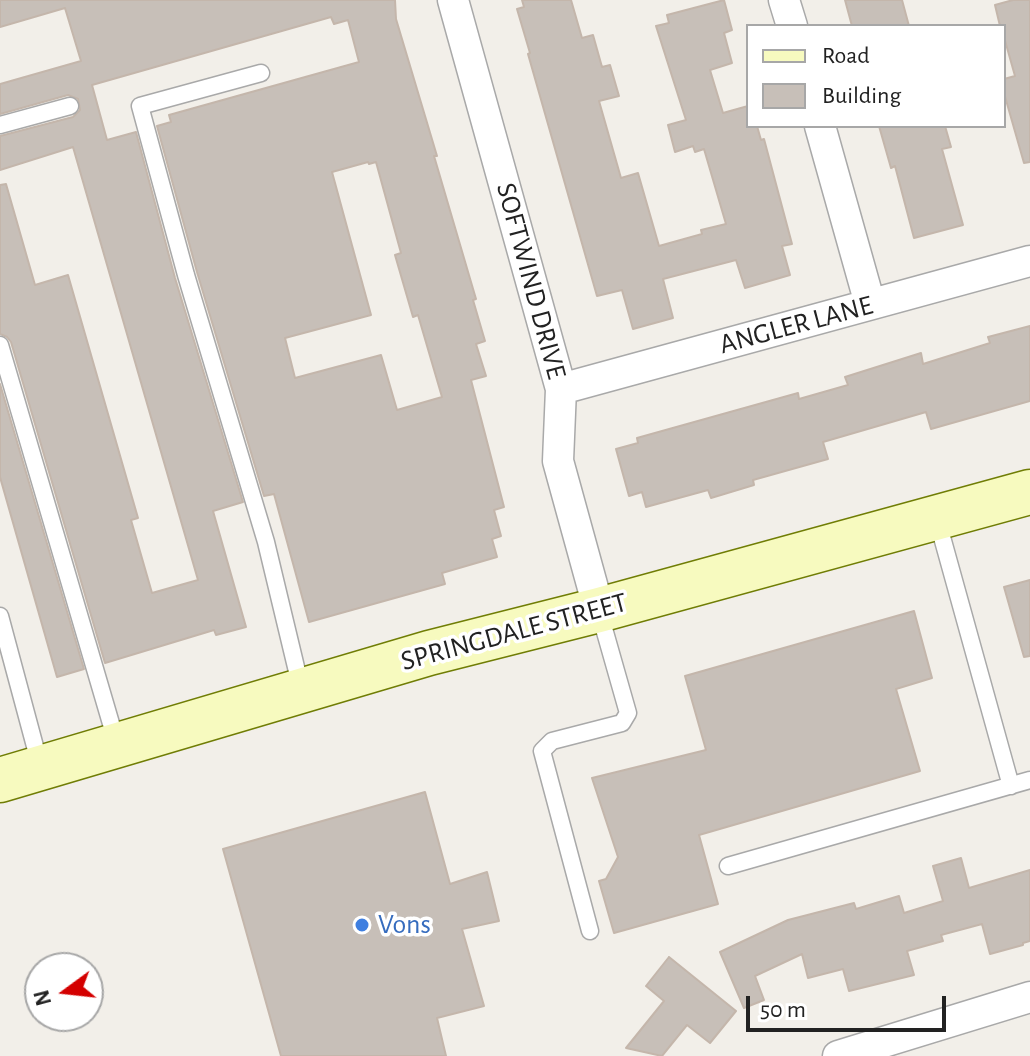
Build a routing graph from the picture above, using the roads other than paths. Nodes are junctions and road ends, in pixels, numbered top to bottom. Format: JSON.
{"nodes":[{"id":1,"x":453,"y":0,"type":"edge"},
{"id":2,"x":784,"y":0,"type":"edge"},
{"id":3,"x":791,"y":24,"type":"edge"},
{"id":4,"x":261,"y":73,"type":"dead end"},
{"id":5,"x":70,"y":106,"type":"dead end"},
{"id":6,"x":0,"y":125,"type":"edge"},
{"id":7,"x":821,"y":128,"type":"edge"},
{"id":8,"x":1030,"y":261,"type":"edge"},
{"id":9,"x":870,"y":304,"type":"junction"},
{"id":10,"x":0,"y":345,"type":"edge"},
{"id":11,"x":561,"y":389,"type":"junction"},
{"id":12,"x":1030,"y":492,"type":"edge"},
{"id":13,"x":937,"y":518,"type":"junction"},
{"id":14,"x":599,"y":610,"type":"junction"},
{"id":15,"x":0,"y":616,"type":"edge"},
{"id":16,"x":302,"y":691,"type":"junction"},
{"id":17,"x":117,"y":745,"type":"junction"},
{"id":18,"x":41,"y":767,"type":"junction"},
{"id":19,"x":0,"y":780,"type":"edge"},
{"id":20,"x":1030,"y":780,"type":"edge"},
{"id":21,"x":1011,"y":786,"type":"junction"},
{"id":22,"x":728,"y":866,"type":"dead end"},
{"id":23,"x":590,"y":931,"type":"dead end"},
{"id":24,"x":1030,"y":997,"type":"edge"},
{"id":25,"x":838,"y":1056,"type":"edge"}],
"edges":[{"from":1,"to":11,"type":"street","name":"SOFTWIND DRIVE"},
{"from":2,"to":3,"type":"street"},
{"from":4,"to":16,"type":"lane"},
{"from":5,"to":6,"type":"lane"},
{"from":7,"to":9,"type":"street"},
{"from":8,"to":9,"type":"street","name":"ANGLER LANE"},
{"from":9,"to":11,"type":"street","name":"ANGLER LANE"},
{"from":10,"to":17,"type":"lane"},
{"from":11,"to":14,"type":"street","name":"SOFTWIND DRIVE"},
{"from":12,"to":13,"type":"main road","name":"SPRINGDALE STREET"},
{"from":13,"to":14,"type":"main road","name":"SPRINGDALE STREET"},
{"from":13,"to":21,"type":"lane"},
{"from":14,"to":16,"type":"main road","name":"SPRINGDALE STREET"},
{"from":14,"to":23,"type":"lane"},
{"from":15,"to":18,"type":"lane"},
{"from":16,"to":17,"type":"main road","name":"SPRINGDALE STREET"},
{"from":17,"to":18,"type":"main road","name":"SPRINGDALE STREET"},
{"from":18,"to":19,"type":"main road","name":"SPRINGDALE STREET"},
{"from":20,"to":21,"type":"lane"},
{"from":21,"to":22,"type":"lane"},
{"from":24,"to":25,"type":"street"}]}
